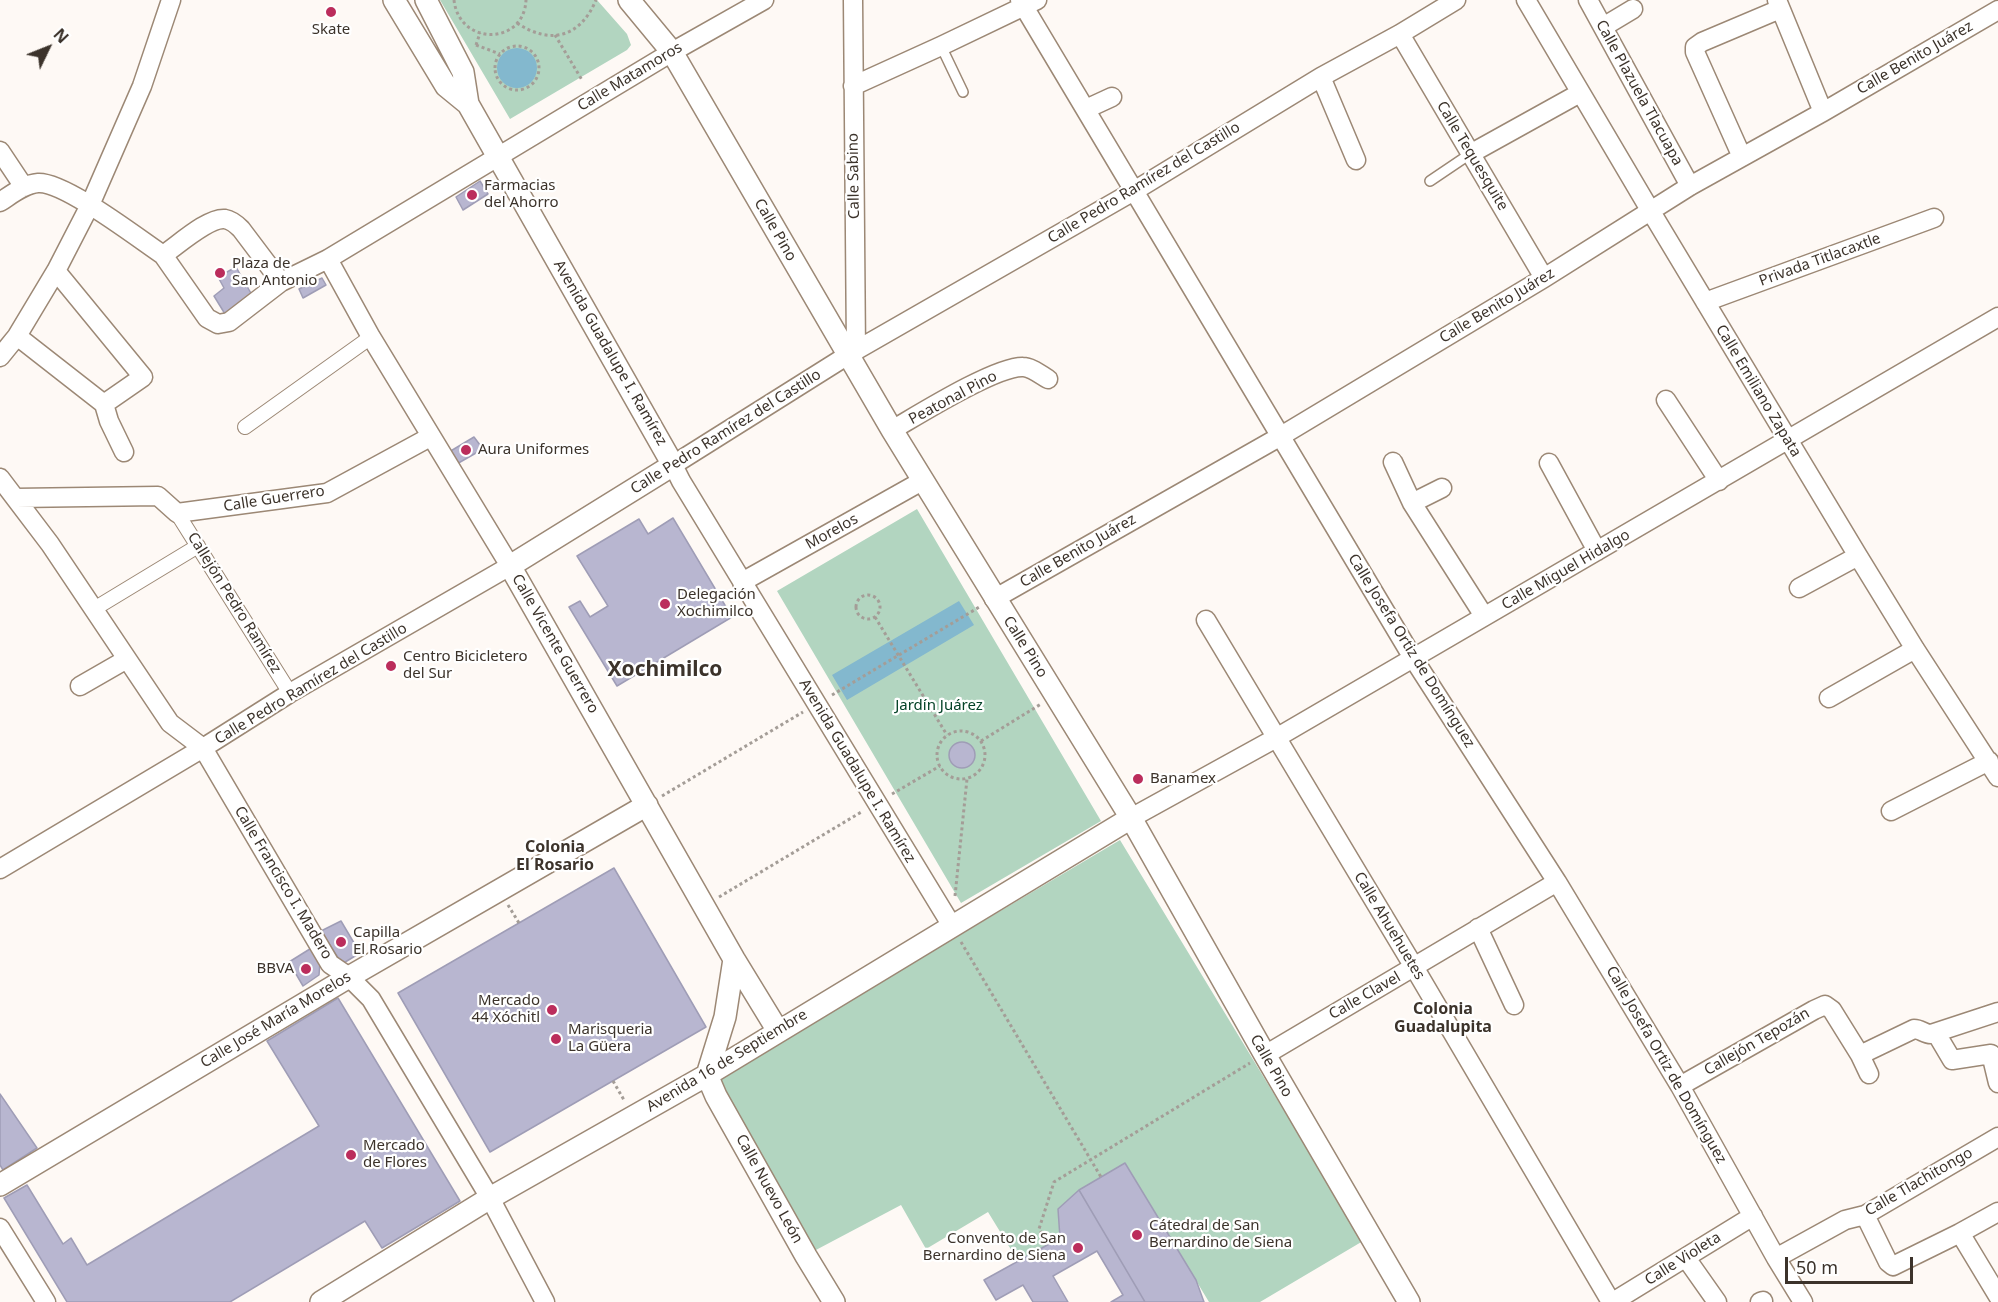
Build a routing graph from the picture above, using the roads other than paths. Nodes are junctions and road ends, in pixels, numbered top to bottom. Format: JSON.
{"nodes":[{"id":1,"x":170,"y":0,"type":"edge"},
{"id":2,"x":426,"y":0,"type":"edge"},
{"id":3,"x":629,"y":0,"type":"edge"},
{"id":4,"x":764,"y":0,"type":"edge"},
{"id":5,"x":852,"y":0,"type":"edge"},
{"id":6,"x":1456,"y":0,"type":"edge"},
{"id":7,"x":1526,"y":0,"type":"edge"},
{"id":8,"x":1588,"y":0,"type":"edge"},
{"id":9,"x":393,"y":1,"type":"edge"},
{"id":10,"x":1027,"y":2,"type":"edge"},
{"id":11,"x":1779,"y":4,"type":"edge"},
{"id":12,"x":1633,"y":9,"type":"dead end"},
{"id":13,"x":1998,"y":10,"type":"edge"},
{"id":14,"x":1603,"y":27,"type":"junction"},
{"id":15,"x":1400,"y":34,"type":"junction"},
{"id":16,"x":941,"y":46,"type":"junction"},
{"id":17,"x":672,"y":52,"type":"junction"},
{"id":18,"x":1321,"y":77,"type":"junction"},
{"id":19,"x":853,"y":86,"type":"junction"},
{"id":20,"x":963,"y":92,"type":"dead end"},
{"id":21,"x":1580,"y":93,"type":"junction"},
{"id":22,"x":1112,"y":97,"type":"dead end"},
{"id":23,"x":468,"y":104,"type":"junction"},
{"id":24,"x":1086,"y":109,"type":"junction"},
{"id":25,"x":1823,"y":112,"type":"junction"},
{"id":26,"x":0,"y":151,"type":"edge"},
{"id":27,"x":1470,"y":154,"type":"junction"},
{"id":28,"x":498,"y":156,"type":"junction"},
{"id":29,"x":1742,"y":156,"type":"junction"},
{"id":30,"x":1356,"y":160,"type":"dead end"},
{"id":31,"x":1430,"y":181,"type":"dead end"},
{"id":32,"x":1690,"y":186,"type":"junction"},
{"id":33,"x":24,"y":187,"type":"junction"},
{"id":34,"x":1134,"y":191,"type":"junction"},
{"id":35,"x":0,"y":202,"type":"edge"},
{"id":36,"x":90,"y":205,"type":"junction"},
{"id":37,"x":1650,"y":210,"type":"junction"},
{"id":38,"x":1934,"y":218,"type":"dead end"},
{"id":39,"x":163,"y":255,"type":"junction"},
{"id":40,"x":328,"y":259,"type":"junction"},
{"id":41,"x":56,"y":271,"type":"junction"},
{"id":42,"x":1544,"y":278,"type":"junction"},
{"id":43,"x":281,"y":282,"type":"junction"},
{"id":44,"x":1705,"y":302,"type":"junction"},
{"id":45,"x":1998,"y":317,"type":"edge"},
{"id":46,"x":17,"y":336,"type":"junction"},
{"id":47,"x":371,"y":337,"type":"junction"},
{"id":48,"x":852,"y":353,"type":"junction"},
{"id":49,"x":0,"y":357,"type":"edge"},
{"id":50,"x":1048,"y":379,"type":"dead end"},
{"id":51,"x":1666,"y":400,"type":"dead end"},
{"id":52,"x":104,"y":404,"type":"junction"},
{"id":53,"x":245,"y":427,"type":"dead end"},
{"id":54,"x":892,"y":430,"type":"junction"},
{"id":55,"x":1281,"y":436,"type":"junction"},
{"id":56,"x":430,"y":437,"type":"junction"},
{"id":57,"x":1788,"y":441,"type":"junction"},
{"id":58,"x":124,"y":452,"type":"dead end"},
{"id":59,"x":1393,"y":462,"type":"dead end"},
{"id":60,"x":1549,"y":463,"type":"dead end"},
{"id":61,"x":673,"y":465,"type":"junction"},
{"id":62,"x":0,"y":478,"type":"edge"},
{"id":63,"x":922,"y":481,"type":"junction"},
{"id":64,"x":1719,"y":481,"type":"junction"},
{"id":65,"x":1442,"y":488,"type":"dead end"},
{"id":66,"x":16,"y":498,"type":"junction"},
{"id":67,"x":1412,"y":503,"type":"junction"},
{"id":68,"x":177,"y":513,"type":"junction"},
{"id":69,"x":198,"y":546,"type":"junction"},
{"id":70,"x":1598,"y":551,"type":"junction"},
{"id":71,"x":1858,"y":556,"type":"junction"},
{"id":72,"x":510,"y":566,"type":"junction"},
{"id":73,"x":742,"y":582,"type":"junction"},
{"id":74,"x":1799,"y":588,"type":"dead end"},
{"id":75,"x":994,"y":599,"type":"junction"},
{"id":76,"x":94,"y":609,"type":"junction"},
{"id":77,"x":1484,"y":616,"type":"junction"},
{"id":78,"x":1206,"y":620,"type":"dead end"},
{"id":79,"x":1915,"y":649,"type":"junction"},
{"id":80,"x":1413,"y":658,"type":"junction"},
{"id":81,"x":127,"y":659,"type":"junction"},
{"id":82,"x":80,"y":686,"type":"dead end"},
{"id":83,"x":290,"y":693,"type":"junction"},
{"id":84,"x":1828,"y":698,"type":"dead end"},
{"id":85,"x":1276,"y":738,"type":"junction"},
{"id":86,"x":203,"y":748,"type":"junction"},
{"id":87,"x":1994,"y":769,"type":"edge"},
{"id":88,"x":647,"y":805,"type":"junction"},
{"id":89,"x":1891,"y":811,"type":"dead end"},
{"id":90,"x":1131,"y":818,"type":"junction"},
{"id":91,"x":0,"y":868,"type":"edge"},
{"id":92,"x":1557,"y":882,"type":"junction"},
{"id":93,"x":952,"y":926,"type":"junction"},
{"id":94,"x":1478,"y":928,"type":"junction"},
{"id":95,"x":734,"y":959,"type":"junction"},
{"id":96,"x":1414,"y":967,"type":"junction"},
{"id":97,"x":349,"y":977,"type":"junction"},
{"id":98,"x":1514,"y":1005,"type":"dead end"},
{"id":99,"x":1998,"y":1012,"type":"edge"},
{"id":100,"x":778,"y":1031,"type":"junction"},
{"id":101,"x":1936,"y":1032,"type":"junction"},
{"id":102,"x":1265,"y":1055,"type":"junction"},
{"id":103,"x":1860,"y":1055,"type":"junction"},
{"id":104,"x":1869,"y":1074,"type":"dead end"},
{"id":105,"x":707,"y":1075,"type":"junction"},
{"id":106,"x":1998,"y":1083,"type":"edge"},
{"id":107,"x":1680,"y":1086,"type":"junction"},
{"id":108,"x":1998,"y":1137,"type":"edge"},
{"id":109,"x":0,"y":1185,"type":"edge"},
{"id":110,"x":490,"y":1198,"type":"junction"},
{"id":111,"x":1998,"y":1212,"type":"edge"},
{"id":112,"x":1865,"y":1215,"type":"junction"},
{"id":113,"x":1753,"y":1216,"type":"junction"},
{"id":114,"x":0,"y":1228,"type":"edge"},
{"id":115,"x":1960,"y":1233,"type":"junction"},
{"id":116,"x":1686,"y":1258,"type":"junction"},
{"id":117,"x":1776,"y":1258,"type":"junction"},
{"id":118,"x":1998,"y":1296,"type":"edge"},
{"id":119,"x":1621,"y":1300,"type":"edge"},
{"id":120,"x":46,"y":1302,"type":"edge"},
{"id":121,"x":321,"y":1302,"type":"edge"},
{"id":122,"x":545,"y":1302,"type":"edge"},
{"id":123,"x":834,"y":1302,"type":"edge"},
{"id":124,"x":1409,"y":1302,"type":"edge"},
{"id":125,"x":1717,"y":1302,"type":"edge"},
{"id":126,"x":1803,"y":1302,"type":"edge"}],
"edges":[{"from":1,"to":36,"type":"street"},
{"from":2,"to":23,"type":"street"},
{"from":3,"to":17,"type":"street","name":"Calle Pino"},
{"from":4,"to":17,"type":"street","name":"Calle Matamoros"},
{"from":5,"to":19,"type":"street","name":"Calle Sabino"},
{"from":6,"to":15,"type":"street","name":"Calle Pedro Ramírez del Castillo"},
{"from":7,"to":21,"type":"street","name":"Calle Emiliano Zapata"},
{"from":8,"to":14,"type":"street","name":"Calle Plazuela Tlacuapa"},
{"from":9,"to":23,"type":"street","name":"Avenida Guadalupe I. Ramírez"},
{"from":10,"to":16,"type":"street"},
{"from":10,"to":24,"type":"street","name":"Calle Josefa Ortiz de Domínguez"},
{"from":11,"to":25,"type":"street"},
{"from":11,"to":29,"type":"street"},
{"from":12,"to":14,"type":"street"},
{"from":13,"to":25,"type":"street","name":"Calle Benito Juárez"},
{"from":14,"to":32,"type":"street","name":"Calle Plazuela Tlacuapa"},
{"from":15,"to":18,"type":"street","name":"Calle Pedro Ramírez del Castillo"},
{"from":15,"to":27,"type":"street","name":"Calle Tequesquite"},
{"from":16,"to":19,"type":"street"},
{"from":16,"to":20,"type":"lane"},
{"from":17,"to":28,"type":"street","name":"Calle Matamoros"},
{"from":17,"to":48,"type":"street","name":"Calle Pino"},
{"from":18,"to":30,"type":"street"},
{"from":18,"to":34,"type":"street","name":"Calle Pedro Ramírez del Castillo"},
{"from":19,"to":48,"type":"street","name":"Calle Sabino"},
{"from":21,"to":27,"type":"street"},
{"from":21,"to":37,"type":"street","name":"Calle Emiliano Zapata"},
{"from":22,"to":24,"type":"street"},
{"from":23,"to":28,"type":"street","name":"Avenida Guadalupe I. Ramírez"},
{"from":24,"to":34,"type":"street","name":"Calle Josefa Ortiz de Domínguez"},
{"from":25,"to":29,"type":"street","name":"Calle Benito Juárez"},
{"from":26,"to":33,"type":"street"},
{"from":27,"to":31,"type":"lane"},
{"from":27,"to":42,"type":"street","name":"Calle Tequesquite"},
{"from":28,"to":40,"type":"street","name":"Calle Matamoros"},
{"from":28,"to":61,"type":"street","name":"Avenida Guadalupe I. Ramírez"},
{"from":29,"to":32,"type":"street","name":"Calle Benito Juárez"},
{"from":32,"to":37,"type":"street","name":"Calle Benito Juárez"},
{"from":33,"to":35,"type":"street"},
{"from":33,"to":36,"type":"street"},
{"from":34,"to":48,"type":"street","name":"Calle Pedro Ramírez del Castillo"},
{"from":34,"to":55,"type":"street","name":"Calle Josefa Ortiz de Domínguez"},
{"from":36,"to":39,"type":"street"},
{"from":36,"to":41,"type":"street"},
{"from":37,"to":42,"type":"street","name":"Calle Benito Juárez"},
{"from":37,"to":44,"type":"street","name":"Calle Emiliano Zapata"},
{"from":38,"to":44,"type":"street","name":"Privada Titlacaxtle"},
{"from":39,"to":43,"type":"street"},
{"from":39,"to":43,"type":"street","name":"Calle Matamoros"},
{"from":40,"to":43,"type":"street","name":"Calle Matamoros"},
{"from":40,"to":47,"type":"street","name":"Calle Vicente Guerrero"},
{"from":41,"to":46,"type":"street"},
{"from":41,"to":52,"type":"street"},
{"from":42,"to":55,"type":"street","name":"Calle Benito Juárez"},
{"from":44,"to":57,"type":"street","name":"Calle Emiliano Zapata"},
{"from":45,"to":57,"type":"street","name":"Calle Miguel Hidalgo"},
{"from":46,"to":49,"type":"street"},
{"from":46,"to":52,"type":"street"},
{"from":47,"to":53,"type":"street"},
{"from":47,"to":56,"type":"street","name":"Calle Vicente Guerrero"},
{"from":48,"to":54,"type":"street","name":"Calle Pino"},
{"from":48,"to":61,"type":"street","name":"Calle Pedro Ramírez del Castillo"},
{"from":50,"to":54,"type":"street","name":"Peatonal Pino"},
{"from":51,"to":64,"type":"street"},
{"from":52,"to":58,"type":"street"},
{"from":54,"to":63,"type":"street","name":"Calle Pino"},
{"from":55,"to":75,"type":"street","name":"Calle Benito Juárez"},
{"from":55,"to":80,"type":"street","name":"Calle Josefa Ortiz de Domínguez"},
{"from":56,"to":68,"type":"street","name":"Calle Guerrero"},
{"from":56,"to":72,"type":"street","name":"Calle Vicente Guerrero"},
{"from":57,"to":64,"type":"street","name":"Calle Miguel Hidalgo"},
{"from":57,"to":71,"type":"street","name":"Calle Emiliano Zapata"},
{"from":59,"to":67,"type":"street"},
{"from":60,"to":70,"type":"street"},
{"from":61,"to":72,"type":"street","name":"Calle Pedro Ramírez del Castillo"},
{"from":61,"to":73,"type":"street","name":"Avenida Guadalupe I. Ramírez"},
{"from":62,"to":66,"type":"street","name":"Calle Francisco I. Madero"},
{"from":63,"to":73,"type":"street","name":"Morelos"},
{"from":63,"to":75,"type":"street","name":"Calle Pino"},
{"from":64,"to":70,"type":"street","name":"Calle Miguel Hidalgo"},
{"from":65,"to":67,"type":"street"},
{"from":66,"to":68,"type":"street"},
{"from":66,"to":76,"type":"street","name":"Calle Francisco I. Madero"},
{"from":67,"to":77,"type":"street"},
{"from":68,"to":69,"type":"street","name":"Callejón Pedro Ramírez"},
{"from":69,"to":76,"type":"street"},
{"from":69,"to":83,"type":"street","name":"Callejón Pedro Ramírez"},
{"from":70,"to":77,"type":"street","name":"Calle Miguel Hidalgo"},
{"from":71,"to":74,"type":"street"},
{"from":71,"to":79,"type":"street","name":"Calle Emiliano Zapata"},
{"from":72,"to":83,"type":"street","name":"Calle Pedro Ramírez del Castillo"},
{"from":72,"to":88,"type":"street","name":"Calle Vicente Guerrero"},
{"from":73,"to":93,"type":"street","name":"Avenida Guadalupe I. Ramírez"},
{"from":75,"to":90,"type":"street","name":"Calle Pino"},
{"from":76,"to":81,"type":"street","name":"Calle Francisco I. Madero"},
{"from":77,"to":80,"type":"street","name":"Calle Miguel Hidalgo"},
{"from":78,"to":85,"type":"street","name":"Calle Ahuehuetes"},
{"from":79,"to":84,"type":"street"},
{"from":79,"to":87,"type":"street","name":"Calle Emiliano Zapata"},
{"from":80,"to":85,"type":"street","name":"Calle Miguel Hidalgo"},
{"from":80,"to":92,"type":"street","name":"Calle Josefa Ortiz de Domínguez"},
{"from":81,"to":82,"type":"street"},
{"from":81,"to":86,"type":"street","name":"Calle Francisco I. Madero"},
{"from":83,"to":86,"type":"street","name":"Calle Pedro Ramírez del Castillo"},
{"from":85,"to":90,"type":"street","name":"Calle Miguel Hidalgo"},
{"from":85,"to":96,"type":"street","name":"Calle Ahuehuetes"},
{"from":86,"to":91,"type":"street","name":"Calle Pedro Ramírez del Castillo"},
{"from":86,"to":97,"type":"street","name":"Calle Francisco I. Madero"},
{"from":87,"to":89,"type":"street"},
{"from":88,"to":95,"type":"street","name":"Calle Vicente Guerrero"},
{"from":88,"to":97,"type":"street","name":"Calle José María Morelos"},
{"from":90,"to":93,"type":"street","name":"Avenida 16 de Septiembre"},
{"from":90,"to":102,"type":"street","name":"Calle Pino"},
{"from":92,"to":94,"type":"street","name":"Calle Clavel"},
{"from":92,"to":107,"type":"street","name":"Calle Josefa Ortiz de Domínguez"},
{"from":93,"to":100,"type":"street","name":"Avenida 16 de Septiembre"},
{"from":94,"to":96,"type":"street","name":"Calle Clavel"},
{"from":94,"to":98,"type":"street"},
{"from":95,"to":100,"type":"street","name":"Calle Vicente Guerrero"},
{"from":95,"to":105,"type":"street"},
{"from":96,"to":102,"type":"street","name":"Calle Clavel"},
{"from":96,"to":119,"type":"street","name":"Calle Ahuehuetes"},
{"from":97,"to":109,"type":"street","name":"Calle José María Morelos"},
{"from":97,"to":110,"type":"street","name":"Calle Francisco I. Madero"},
{"from":99,"to":101,"type":"street"},
{"from":100,"to":105,"type":"street","name":"Avenida 16 de Septiembre"},
{"from":101,"to":103,"type":"street"},
{"from":101,"to":106,"type":"street"},
{"from":102,"to":124,"type":"street","name":"Calle Pino"},
{"from":103,"to":104,"type":"street","name":"Callejón Tepozán"},
{"from":103,"to":107,"type":"street","name":"Callejón Tepozán"},
{"from":105,"to":110,"type":"street","name":"Avenida 16 de Septiembre"},
{"from":105,"to":123,"type":"street","name":"Calle Nuevo León"},
{"from":107,"to":113,"type":"street","name":"Calle Josefa Ortiz de Domínguez"},
{"from":108,"to":112,"type":"street","name":"Calle Tlachitongo"},
{"from":110,"to":121,"type":"street","name":"Avenida 16 de Septiembre"},
{"from":110,"to":122,"type":"street","name":"Calle Francisco I. Madero"},
{"from":111,"to":115,"type":"street"},
{"from":112,"to":115,"type":"street"},
{"from":112,"to":117,"type":"street","name":"Calle Tlachitongo"},
{"from":113,"to":116,"type":"street","name":"Calle Violeta"},
{"from":113,"to":117,"type":"street","name":"Calle Josefa Ortiz de Domínguez"},
{"from":114,"to":120,"type":"street"},
{"from":115,"to":118,"type":"street"},
{"from":116,"to":119,"type":"street","name":"Calle Violeta"},
{"from":116,"to":125,"type":"street"},
{"from":117,"to":126,"type":"street","name":"Calle Josefa Ortiz de Domínguez"}]}
